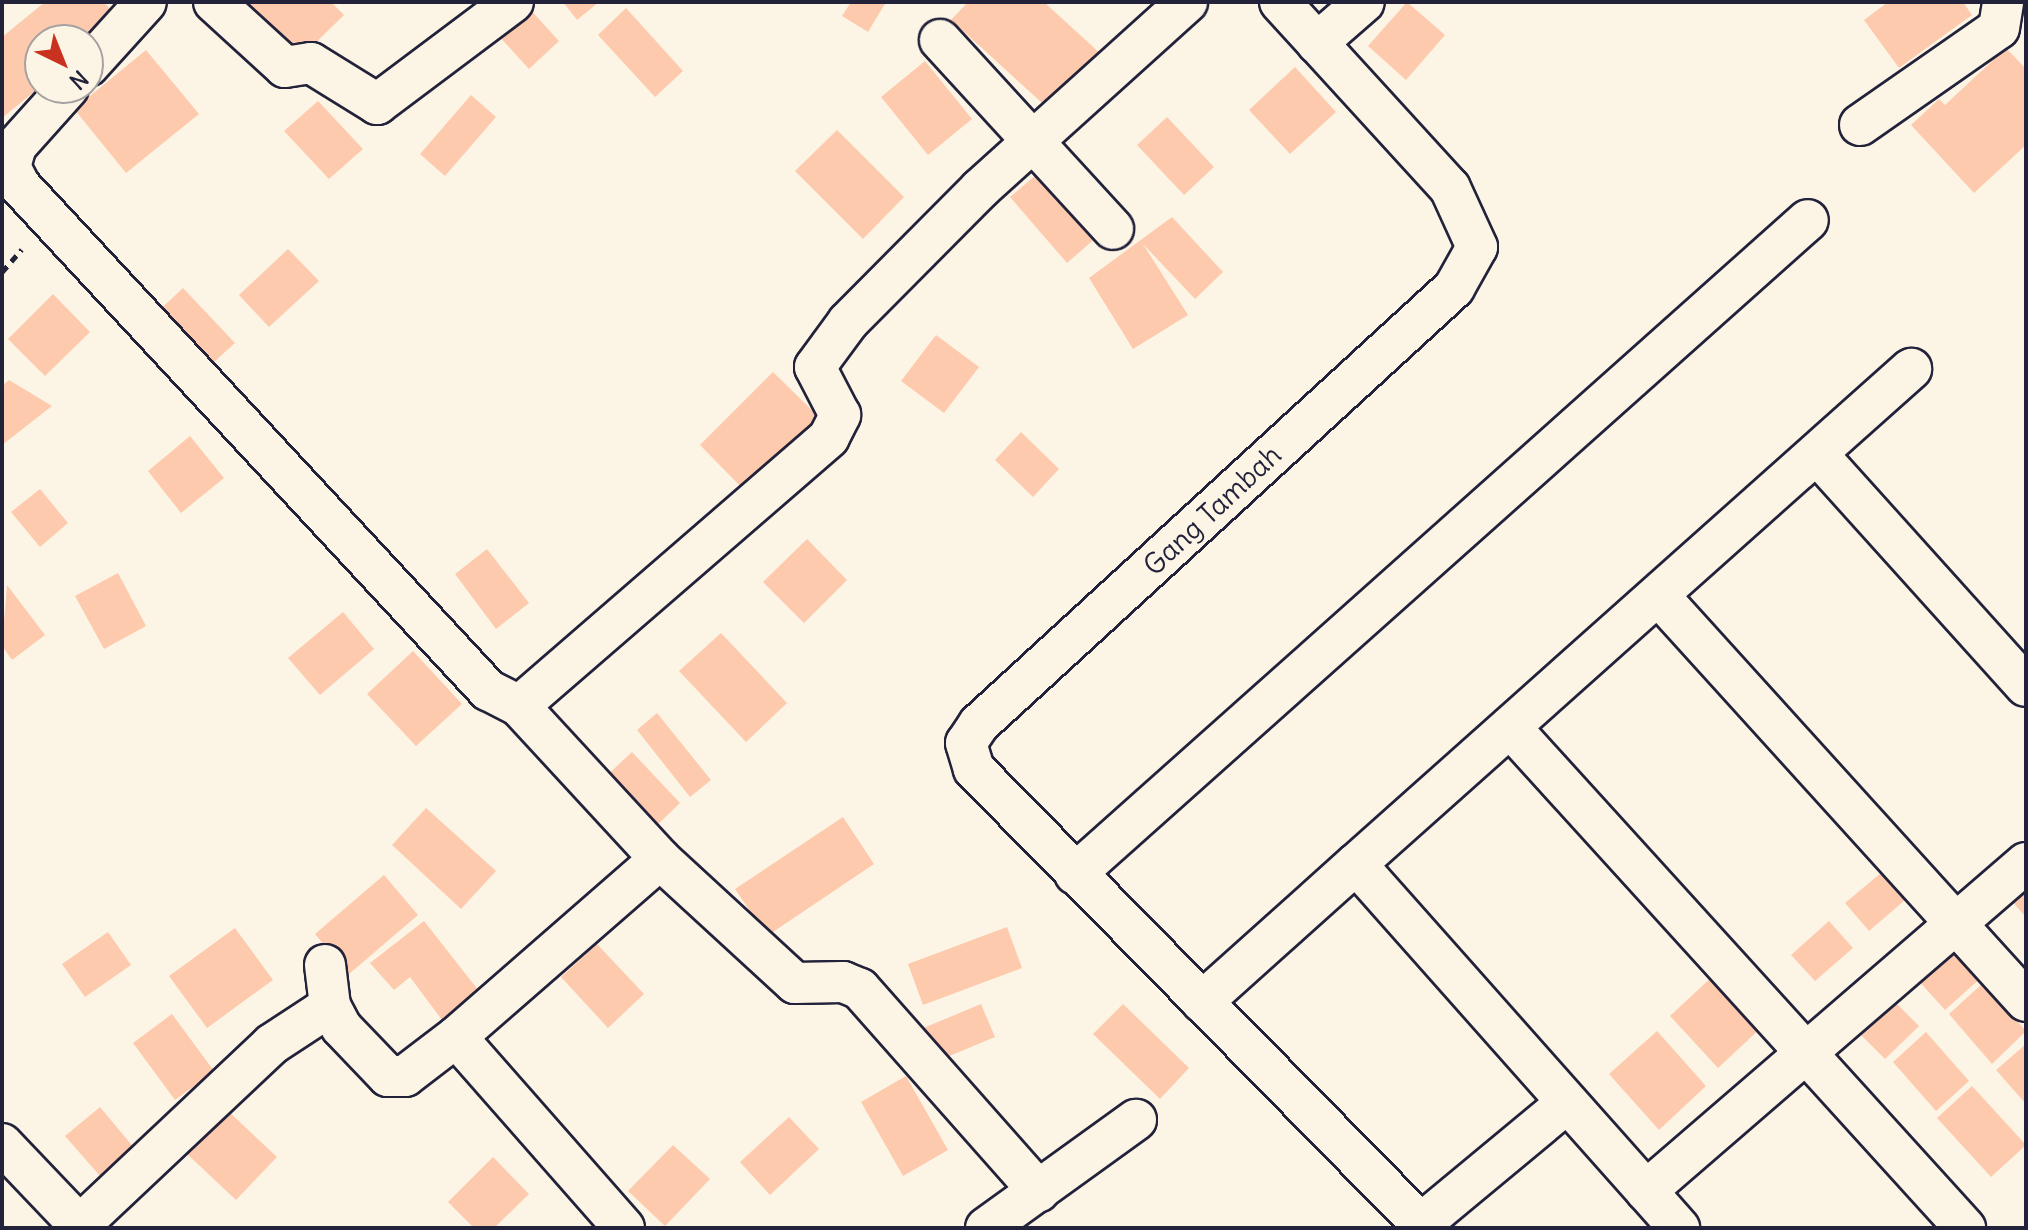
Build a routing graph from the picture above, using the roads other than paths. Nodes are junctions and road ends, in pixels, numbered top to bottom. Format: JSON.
{"nodes":[{"id":1,"x":146,"y":2,"type":"edge"},
{"id":2,"x":214,"y":2,"type":"edge"},
{"id":3,"x":513,"y":2,"type":"edge"},
{"id":4,"x":1187,"y":2,"type":"edge"},
{"id":5,"x":1280,"y":2,"type":"edge"},
{"id":6,"x":1364,"y":2,"type":"edge"},
{"id":7,"x":2003,"y":2,"type":"edge"},
{"id":8,"x":940,"y":40,"type":"dead end"},
{"id":9,"x":1317,"y":43,"type":"junction"},
{"id":10,"x":104,"y":48,"type":"edge"},
{"id":11,"x":54,"y":104,"type":"edge"},
{"id":12,"x":1860,"y":125,"type":"dead end"},
{"id":13,"x":1035,"y":140,"type":"junction"},
{"id":14,"x":1808,"y":220,"type":"dead end"},
{"id":15,"x":1113,"y":229,"type":"dead end"},
{"id":16,"x":1911,"y":369,"type":"dead end"},
{"id":17,"x":1817,"y":454,"type":"junction"},
{"id":18,"x":1658,"y":595,"type":"junction"},
{"id":19,"x":2025,"y":683,"type":"edge"},
{"id":20,"x":519,"y":706,"type":"junction"},
{"id":21,"x":1510,"y":727,"type":"junction"},
{"id":22,"x":660,"y":859,"type":"junction"},
{"id":23,"x":2026,"y":863,"type":"edge"},
{"id":24,"x":1356,"y":864,"type":"junction"},
{"id":25,"x":1075,"y":874,"type":"junction"},
{"id":26,"x":1958,"y":923,"type":"junction"},
{"id":27,"x":325,"y":965,"type":"dead end"},
{"id":28,"x":2026,"y":1001,"type":"edge"},
{"id":29,"x":1202,"y":1002,"type":"junction"},
{"id":30,"x":330,"y":1006,"type":"junction"},
{"id":31,"x":456,"y":1037,"type":"junction"},
{"id":32,"x":1806,"y":1053,"type":"junction"},
{"id":33,"x":1567,"y":1103,"type":"junction"},
{"id":34,"x":1136,"y":1120,"type":"dead end"},
{"id":35,"x":2,"y":1144,"type":"edge"},
{"id":36,"x":1039,"y":1191,"type":"junction"},
{"id":37,"x":1646,"y":1191,"type":"junction"},
{"id":38,"x":1423,"y":1226,"type":"edge"},
{"id":39,"x":80,"y":1227,"type":"edge"},
{"id":40,"x":624,"y":1228,"type":"edge"},
{"id":41,"x":986,"y":1228,"type":"edge"},
{"id":42,"x":1679,"y":1228,"type":"edge"},
{"id":43,"x":1965,"y":1228,"type":"edge"}],
"edges":[{"from":1,"to":10,"type":"street"},
{"from":2,"to":3,"type":"street"},
{"from":4,"to":13,"type":"street"},
{"from":5,"to":9,"type":"street","name":"Gang Tambah"},
{"from":6,"to":9,"type":"street"},
{"from":7,"to":12,"type":"street"},
{"from":8,"to":13,"type":"street"},
{"from":9,"to":25,"type":"street","name":"Gang Tambah"},
{"from":11,"to":20,"type":"street"},
{"from":13,"to":15,"type":"street"},
{"from":13,"to":20,"type":"street"},
{"from":14,"to":25,"type":"street"},
{"from":16,"to":17,"type":"street"},
{"from":17,"to":18,"type":"street"},
{"from":17,"to":19,"type":"street"},
{"from":18,"to":21,"type":"street"},
{"from":18,"to":26,"type":"street"},
{"from":20,"to":22,"type":"street"},
{"from":21,"to":24,"type":"street"},
{"from":21,"to":32,"type":"street"},
{"from":22,"to":31,"type":"street"},
{"from":22,"to":36,"type":"street"},
{"from":23,"to":26,"type":"street"},
{"from":24,"to":29,"type":"street"},
{"from":24,"to":33,"type":"street"},
{"from":25,"to":29,"type":"street","name":"Gang Tambah"},
{"from":26,"to":28,"type":"street"},
{"from":26,"to":32,"type":"street"},
{"from":27,"to":30,"type":"street"},
{"from":29,"to":38,"type":"street","name":"Gang Tambah"},
{"from":30,"to":31,"type":"street"},
{"from":30,"to":39,"type":"street"},
{"from":31,"to":40,"type":"street"},
{"from":32,"to":37,"type":"street"},
{"from":32,"to":43,"type":"street"},
{"from":33,"to":37,"type":"street"},
{"from":33,"to":38,"type":"street"},
{"from":34,"to":36,"type":"street"},
{"from":35,"to":39,"type":"street"},
{"from":36,"to":41,"type":"street"},
{"from":37,"to":42,"type":"street"}]}
